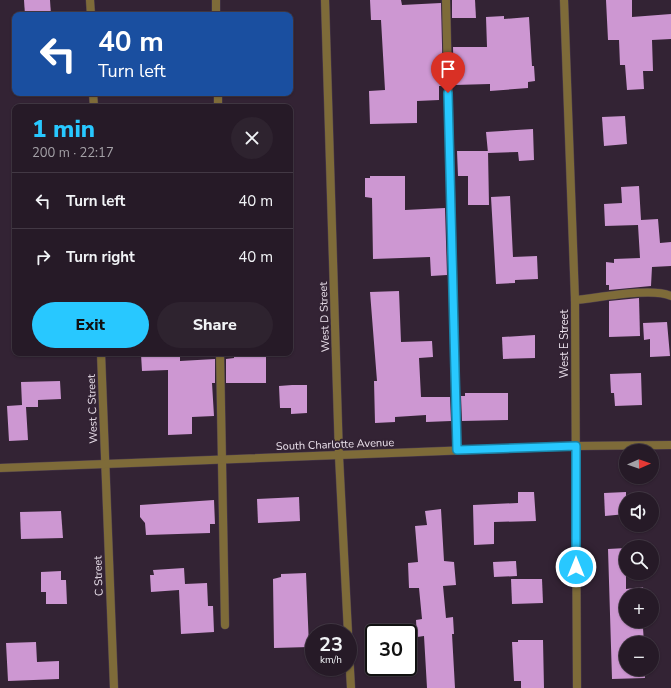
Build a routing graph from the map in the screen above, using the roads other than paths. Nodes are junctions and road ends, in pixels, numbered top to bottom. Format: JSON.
{"nodes":[{"id":1,"x":90,"y":0,"type":"edge"},
{"id":2,"x":216,"y":0,"type":"edge"},
{"id":3,"x":325,"y":0,"type":"edge"},
{"id":4,"x":446,"y":0,"type":"edge"},
{"id":5,"x":564,"y":0,"type":"edge"},
{"id":6,"x":91,"y":12,"type":"edge"},
{"id":7,"x":216,"y":12,"type":"edge"},
{"id":8,"x":671,"y":296,"type":"edge"},
{"id":9,"x":575,"y":300,"type":"junction"},
{"id":10,"x":101,"y":356,"type":"edge"},
{"id":11,"x":220,"y":356,"type":"edge"},
{"id":12,"x":576,"y":446,"type":"junction"},
{"id":13,"x":671,"y":446,"type":"edge"},
{"id":14,"x":457,"y":450,"type":"junction"},
{"id":15,"x":339,"y":456,"type":"junction"},
{"id":16,"x":223,"y":460,"type":"junction"},
{"id":17,"x":105,"y":463,"type":"junction"},
{"id":18,"x":0,"y":468,"type":"edge"},
{"id":19,"x":347,"y":624,"type":"edge"},
{"id":20,"x":225,"y":625,"type":"dead end"},
{"id":21,"x":350,"y":676,"type":"edge"},
{"id":22,"x":114,"y":688,"type":"edge"},
{"id":23,"x":351,"y":688,"type":"edge"},
{"id":24,"x":577,"y":688,"type":"edge"}],
"edges":[{"from":1,"to":6,"type":"street"},
{"from":2,"to":7,"type":"street"},
{"from":3,"to":15,"type":"street","name":"West D Street"},
{"from":4,"to":14,"type":"street"},
{"from":5,"to":9,"type":"street","name":"West E Street"},
{"from":8,"to":9,"type":"street"},
{"from":9,"to":12,"type":"street","name":"West E Street"},
{"from":10,"to":17,"type":"street","name":"West C Street"},
{"from":11,"to":16,"type":"street"},
{"from":12,"to":13,"type":"street","name":"South Charlotte Avenue"},
{"from":12,"to":14,"type":"street","name":"South Charlotte Avenue"},
{"from":12,"to":24,"type":"street","name":"West E Street"},
{"from":14,"to":15,"type":"street","name":"South Charlotte Avenue"},
{"from":15,"to":16,"type":"street","name":"South Charlotte Avenue"},
{"from":15,"to":19,"type":"street","name":"West D Street"},
{"from":16,"to":17,"type":"street","name":"South Charlotte Avenue"},
{"from":16,"to":20,"type":"street"},
{"from":17,"to":18,"type":"street","name":"South Charlotte Avenue"},
{"from":17,"to":22,"type":"street","name":"C Street"},
{"from":21,"to":23,"type":"street","name":"West D Street"}]}
